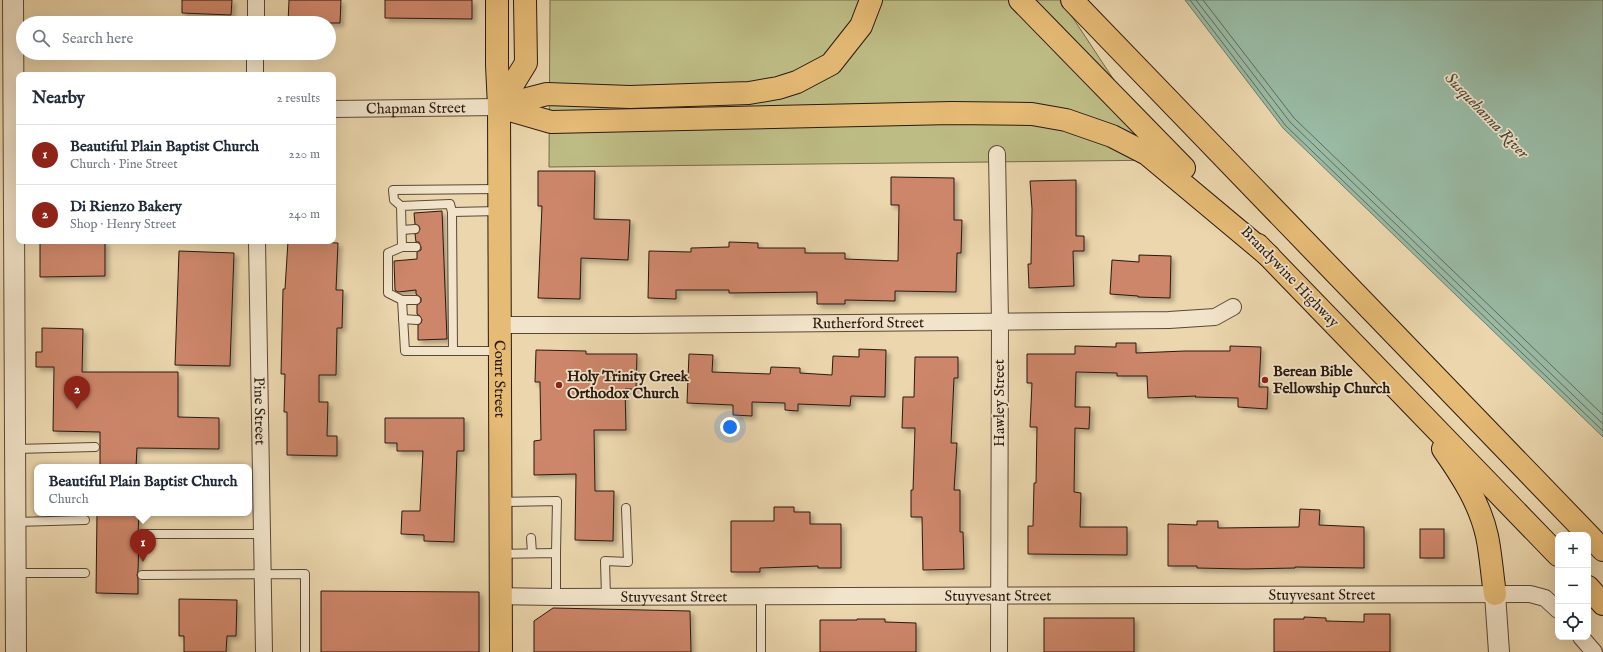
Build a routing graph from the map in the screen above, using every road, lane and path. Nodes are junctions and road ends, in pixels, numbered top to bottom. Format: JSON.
{"nodes":[{"id":1,"x":13,"y":0,"type":"edge"},
{"id":2,"x":256,"y":0,"type":"edge"},
{"id":3,"x":497,"y":0,"type":"edge"},
{"id":4,"x":525,"y":0,"type":"edge"},
{"id":5,"x":872,"y":0,"type":"edge"},
{"id":6,"x":1020,"y":0,"type":"edge"},
{"id":7,"x":1072,"y":0,"type":"edge"},
{"id":8,"x":1093,"y":0,"type":"edge"},
{"id":9,"x":256,"y":16,"type":"edge"},
{"id":10,"x":255,"y":60,"type":"edge"},
{"id":11,"x":255,"y":72,"type":"edge"},
{"id":12,"x":499,"y":106,"type":"junction"},
{"id":13,"x":13,"y":109,"type":"edge"},
{"id":14,"x":336,"y":109,"type":"edge"},
{"id":15,"x":1182,"y":114,"type":"junction"},
{"id":16,"x":997,"y":154,"type":"dead end"},
{"id":17,"x":499,"y":189,"type":"junction"},
{"id":18,"x":401,"y":206,"type":"junction"},
{"id":19,"x":500,"y":211,"type":"junction"},
{"id":20,"x":452,"y":212,"type":"junction"},
{"id":21,"x":443,"y":227,"type":"dead end"},
{"id":22,"x":452,"y":227,"type":"junction"},
{"id":23,"x":415,"y":229,"type":"dead end"},
{"id":24,"x":402,"y":230,"type":"junction"},
{"id":25,"x":257,"y":244,"type":"edge"},
{"id":26,"x":402,"y":247,"type":"junction"},
{"id":27,"x":416,"y":247,"type":"dead end"},
{"id":28,"x":1269,"y":256,"type":"junction"},
{"id":29,"x":402,"y":300,"type":"junction"},
{"id":30,"x":416,"y":300,"type":"dead end"},
{"id":31,"x":1233,"y":307,"type":"dead end"},
{"id":32,"x":403,"y":319,"type":"junction"},
{"id":33,"x":417,"y":320,"type":"dead end"},
{"id":34,"x":1000,"y":321,"type":"junction"},
{"id":35,"x":500,"y":324,"type":"junction"},
{"id":36,"x":500,"y":350,"type":"junction"},
{"id":37,"x":453,"y":351,"type":"junction"},
{"id":38,"x":1390,"y":380,"type":"junction"},
{"id":39,"x":95,"y":446,"type":"dead end"},
{"id":40,"x":15,"y":449,"type":"junction"},
{"id":41,"x":501,"y":502,"type":"junction"},
{"id":42,"x":626,"y":508,"type":"dead end"},
{"id":43,"x":85,"y":520,"type":"dead end"},
{"id":44,"x":16,"y":522,"type":"junction"},
{"id":45,"x":143,"y":534,"type":"dead end"},
{"id":46,"x":262,"y":534,"type":"junction"},
{"id":47,"x":531,"y":538,"type":"dead end"},
{"id":48,"x":1603,"y":550,"type":"edge"},
{"id":49,"x":532,"y":552,"type":"junction"},
{"id":50,"x":1555,"y":552,"type":"edge"},
{"id":51,"x":556,"y":553,"type":"junction"},
{"id":52,"x":502,"y":554,"type":"junction"},
{"id":53,"x":16,"y":573,"type":"junction"},
{"id":54,"x":85,"y":573,"type":"dead end"},
{"id":55,"x":263,"y":574,"type":"junction"},
{"id":56,"x":142,"y":575,"type":"dead end"},
{"id":57,"x":1591,"y":590,"type":"edge"},
{"id":58,"x":1495,"y":594,"type":"junction"},
{"id":59,"x":501,"y":596,"type":"junction"},
{"id":60,"x":761,"y":596,"type":"junction"},
{"id":61,"x":999,"y":596,"type":"junction"},
{"id":62,"x":556,"y":597,"type":"junction"},
{"id":63,"x":606,"y":597,"type":"junction"},
{"id":64,"x":1603,"y":604,"type":"edge"},
{"id":65,"x":1555,"y":607,"type":"edge"},
{"id":66,"x":1584,"y":640,"type":"edge"},
{"id":67,"x":16,"y":652,"type":"edge"},
{"id":68,"x":264,"y":652,"type":"edge"},
{"id":69,"x":305,"y":652,"type":"edge"},
{"id":70,"x":501,"y":652,"type":"edge"},
{"id":71,"x":761,"y":652,"type":"edge"},
{"id":72,"x":999,"y":652,"type":"edge"},
{"id":73,"x":1499,"y":652,"type":"edge"},
{"id":74,"x":1594,"y":652,"type":"edge"}],
"edges":[{"from":1,"to":13,"type":"street"},
{"from":2,"to":9,"type":"street"},
{"from":3,"to":12,"type":"main road","name":"Court Street"},
{"from":4,"to":12,"type":"main road"},
{"from":5,"to":12,"type":"main road"},
{"from":6,"to":28,"type":"main road","name":"Brandywine Highway"},
{"from":7,"to":15,"type":"main road"},
{"from":8,"to":15,"type":"main road"},
{"from":10,"to":11,"type":"street"},
{"from":12,"to":14,"type":"street","name":"Chapman Street"},
{"from":12,"to":17,"type":"main road","name":"Court Street"},
{"from":12,"to":28,"type":"main road"},
{"from":13,"to":40,"type":"street"},
{"from":15,"to":48,"type":"main road"},
{"from":16,"to":34,"type":"street","name":"Hawley Street"},
{"from":17,"to":18,"type":"lane"},
{"from":17,"to":19,"type":"main road","name":"Court Street"},
{"from":18,"to":20,"type":"lane"},
{"from":18,"to":24,"type":"lane"},
{"from":19,"to":20,"type":"lane"},
{"from":19,"to":35,"type":"main road","name":"Court Street"},
{"from":20,"to":22,"type":"lane"},
{"from":21,"to":22,"type":"lane"},
{"from":22,"to":37,"type":"lane"},
{"from":23,"to":24,"type":"lane"},
{"from":24,"to":26,"type":"lane"},
{"from":25,"to":46,"type":"street","name":"Pine Street"},
{"from":26,"to":27,"type":"lane"},
{"from":26,"to":29,"type":"lane"},
{"from":28,"to":38,"type":"main road","name":"Brandywine Highway"},
{"from":29,"to":30,"type":"lane"},
{"from":29,"to":32,"type":"lane"},
{"from":31,"to":34,"type":"street","name":"Rutherford Street"},
{"from":32,"to":33,"type":"lane"},
{"from":32,"to":37,"type":"lane"},
{"from":34,"to":35,"type":"street","name":"Rutherford Street"},
{"from":34,"to":61,"type":"street","name":"Hawley Street"},
{"from":35,"to":36,"type":"main road","name":"Court Street"},
{"from":36,"to":37,"type":"lane"},
{"from":36,"to":41,"type":"main road","name":"Court Street"},
{"from":38,"to":50,"type":"main road","name":"Brandywine Highway"},
{"from":38,"to":58,"type":"main road"},
{"from":39,"to":40,"type":"lane"},
{"from":40,"to":44,"type":"street"},
{"from":41,"to":51,"type":"lane"},
{"from":41,"to":52,"type":"main road","name":"Court Street"},
{"from":42,"to":63,"type":"lane"},
{"from":43,"to":44,"type":"lane"},
{"from":44,"to":53,"type":"street"},
{"from":45,"to":46,"type":"lane"},
{"from":46,"to":55,"type":"street","name":"Pine Street"},
{"from":47,"to":49,"type":"lane"},
{"from":49,"to":51,"type":"lane"},
{"from":49,"to":52,"type":"lane"},
{"from":51,"to":62,"type":"lane"},
{"from":52,"to":59,"type":"main road","name":"Court Street"},
{"from":53,"to":54,"type":"lane"},
{"from":53,"to":67,"type":"street"},
{"from":55,"to":56,"type":"lane"},
{"from":55,"to":68,"type":"street","name":"Pine Street"},
{"from":55,"to":69,"type":"lane"},
{"from":57,"to":64,"type":"main road"},
{"from":58,"to":61,"type":"street","name":"Stuyvesant Street"},
{"from":58,"to":65,"type":"street","name":"Stuyvesant Street"},
{"from":58,"to":73,"type":"street"},
{"from":59,"to":62,"type":"street","name":"Stuyvesant Street"},
{"from":59,"to":70,"type":"main road","name":"Court Street"},
{"from":60,"to":61,"type":"street","name":"Stuyvesant Street"},
{"from":60,"to":63,"type":"street","name":"Stuyvesant Street"},
{"from":60,"to":71,"type":"lane"},
{"from":61,"to":72,"type":"street","name":"Hawley Street"},
{"from":62,"to":63,"type":"street","name":"Stuyvesant Street"},
{"from":66,"to":74,"type":"street"}]}
